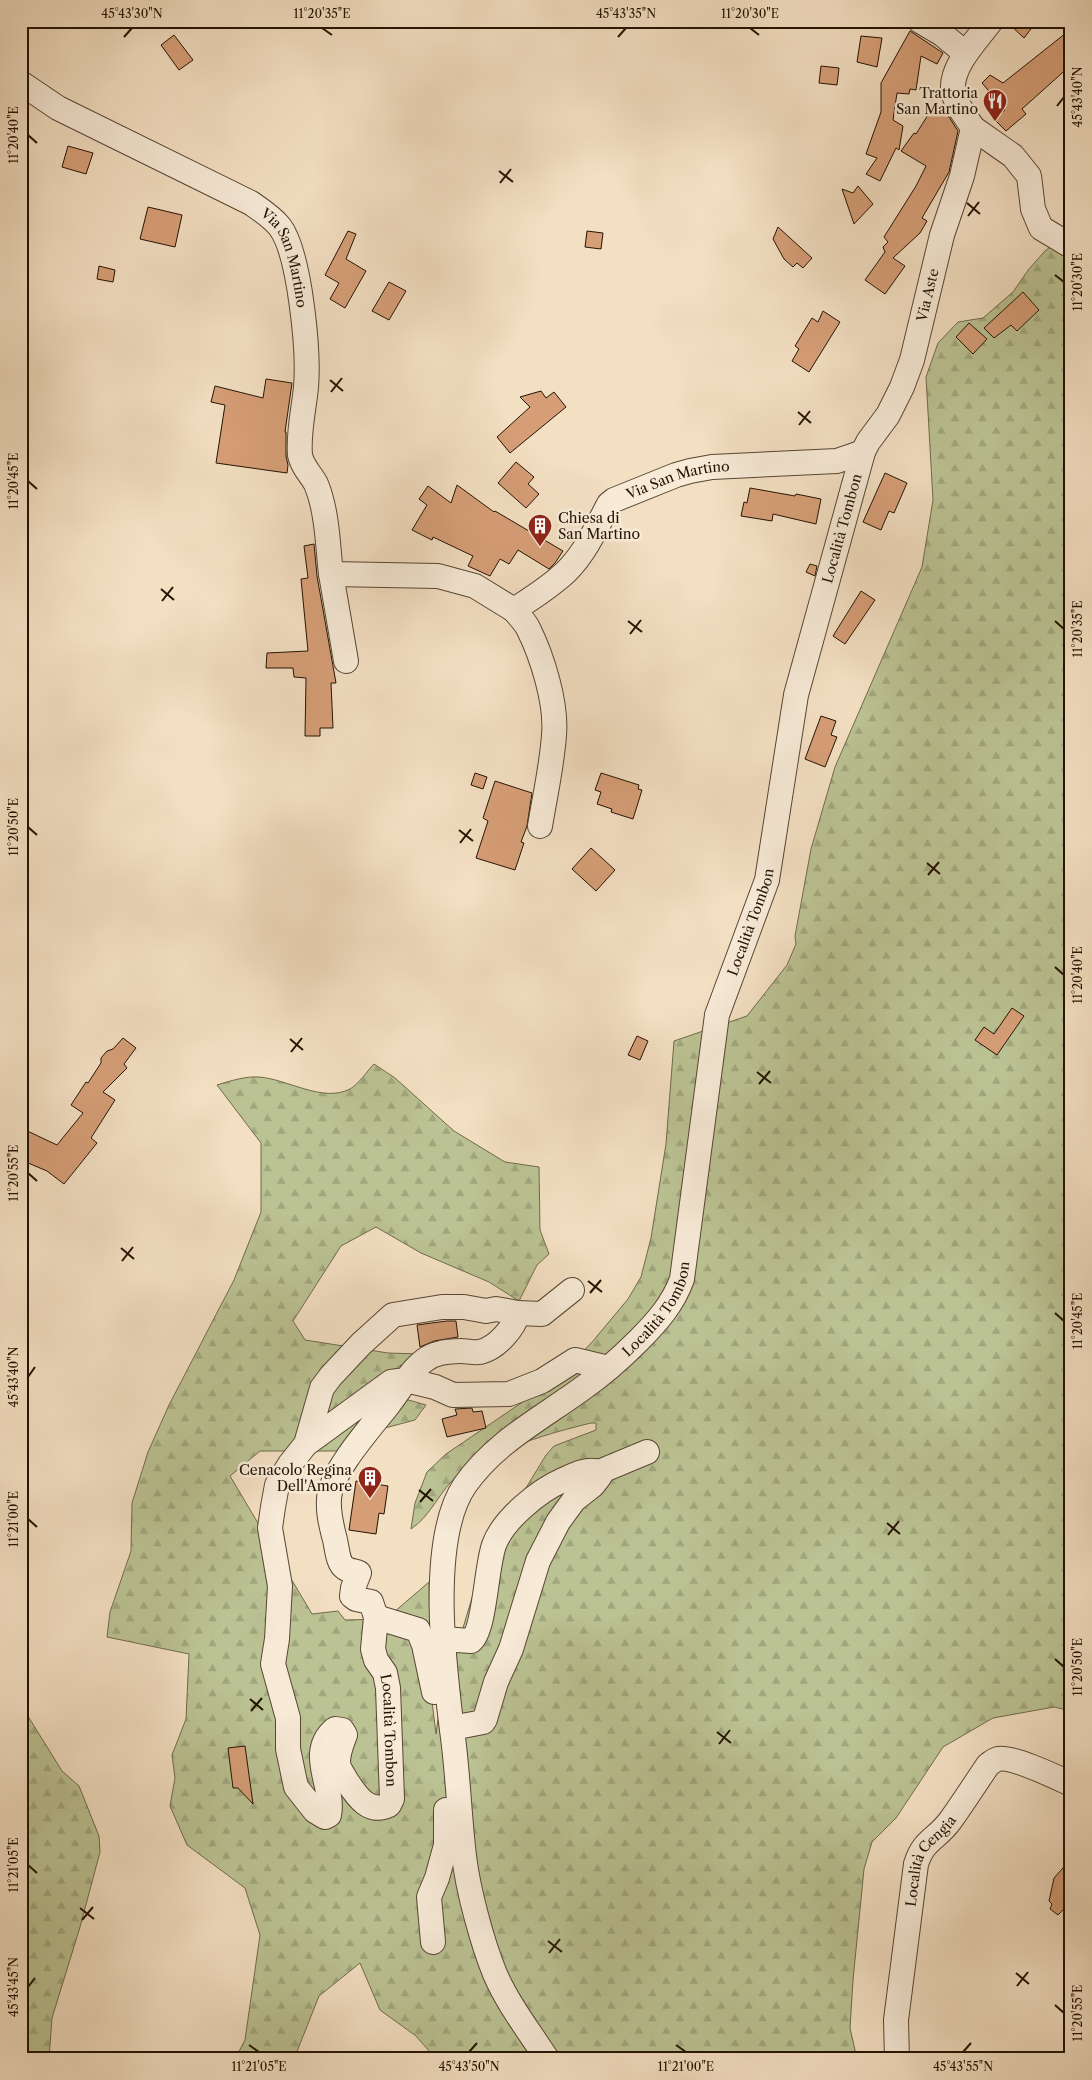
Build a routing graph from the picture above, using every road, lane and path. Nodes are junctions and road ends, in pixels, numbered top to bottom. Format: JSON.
{"nodes":[{"id":1,"x":920,"y":21,"type":"edge"},
{"id":2,"x":991,"y":21,"type":"edge"},
{"id":3,"x":965,"y":53,"type":"junction"},
{"id":4,"x":21,"y":83,"type":"edge"},
{"id":5,"x":973,"y":128,"type":"junction"},
{"id":6,"x":1071,"y":246,"type":"edge"},
{"id":7,"x":863,"y":452,"type":"junction"},
{"id":8,"x":331,"y":574,"type":"junction"},
{"id":9,"x":514,"y":610,"type":"junction"},
{"id":10,"x":346,"y":661,"type":"dead end"},
{"id":11,"x":540,"y":826,"type":"dead end"},
{"id":12,"x":572,"y":1290,"type":"dead end"},
{"id":13,"x":518,"y":1313,"type":"junction"},
{"id":14,"x":608,"y":1368,"type":"junction"},
{"id":15,"x":406,"y":1380,"type":"junction"},
{"id":16,"x":306,"y":1444,"type":"junction"},
{"id":17,"x":647,"y":1452,"type":"dead end"},
{"id":18,"x":599,"y":1472,"type":"junction"},
{"id":19,"x":376,"y":1617,"type":"junction"},
{"id":20,"x":442,"y":1639,"type":"junction"},
{"id":21,"x":452,"y":1728,"type":"junction"},
{"id":22,"x":1071,"y":1784,"type":"edge"},
{"id":23,"x":433,"y":1942,"type":"dead end"},
{"id":24,"x":547,"y":2059,"type":"edge"},
{"id":25,"x":897,"y":2059,"type":"edge"}],
"edges":[{"from":1,"to":3,"type":"street"},
{"from":2,"to":3,"type":"street"},
{"from":3,"to":5,"type":"street"},
{"from":4,"to":8,"type":"street","name":"Via San Martino"},
{"from":5,"to":6,"type":"street"},
{"from":5,"to":7,"type":"street","name":"Via Aste"},
{"from":7,"to":9,"type":"street","name":"Via San Martino"},
{"from":7,"to":14,"type":"street","name":"Località Tombon"},
{"from":8,"to":9,"type":"street"},
{"from":8,"to":10,"type":"street","name":"Via San Martino"},
{"from":9,"to":11,"type":"street"},
{"from":12,"to":13,"type":"street","name":"Località Tombon"},
{"from":13,"to":15,"type":"street","name":"Località Tombon"},
{"from":13,"to":16,"type":"street","name":"Località Tombon"},
{"from":14,"to":15,"type":"street","name":"Località Tombon"},
{"from":14,"to":20,"type":"street","name":"Località Tombon"},
{"from":15,"to":16,"type":"street","name":"Località Tombon"},
{"from":15,"to":19,"type":"street","name":"Località Tombon"},
{"from":16,"to":19,"type":"street","name":"Località Tombon"},
{"from":17,"to":18,"type":"street"},
{"from":18,"to":20,"type":"street"},
{"from":18,"to":21,"type":"street"},
{"from":19,"to":23,"type":"street"},
{"from":20,"to":21,"type":"street","name":"Località Tombon"},
{"from":21,"to":24,"type":"street","name":"Località Tombon"},
{"from":22,"to":25,"type":"street","name":"Località Cengia"}]}
